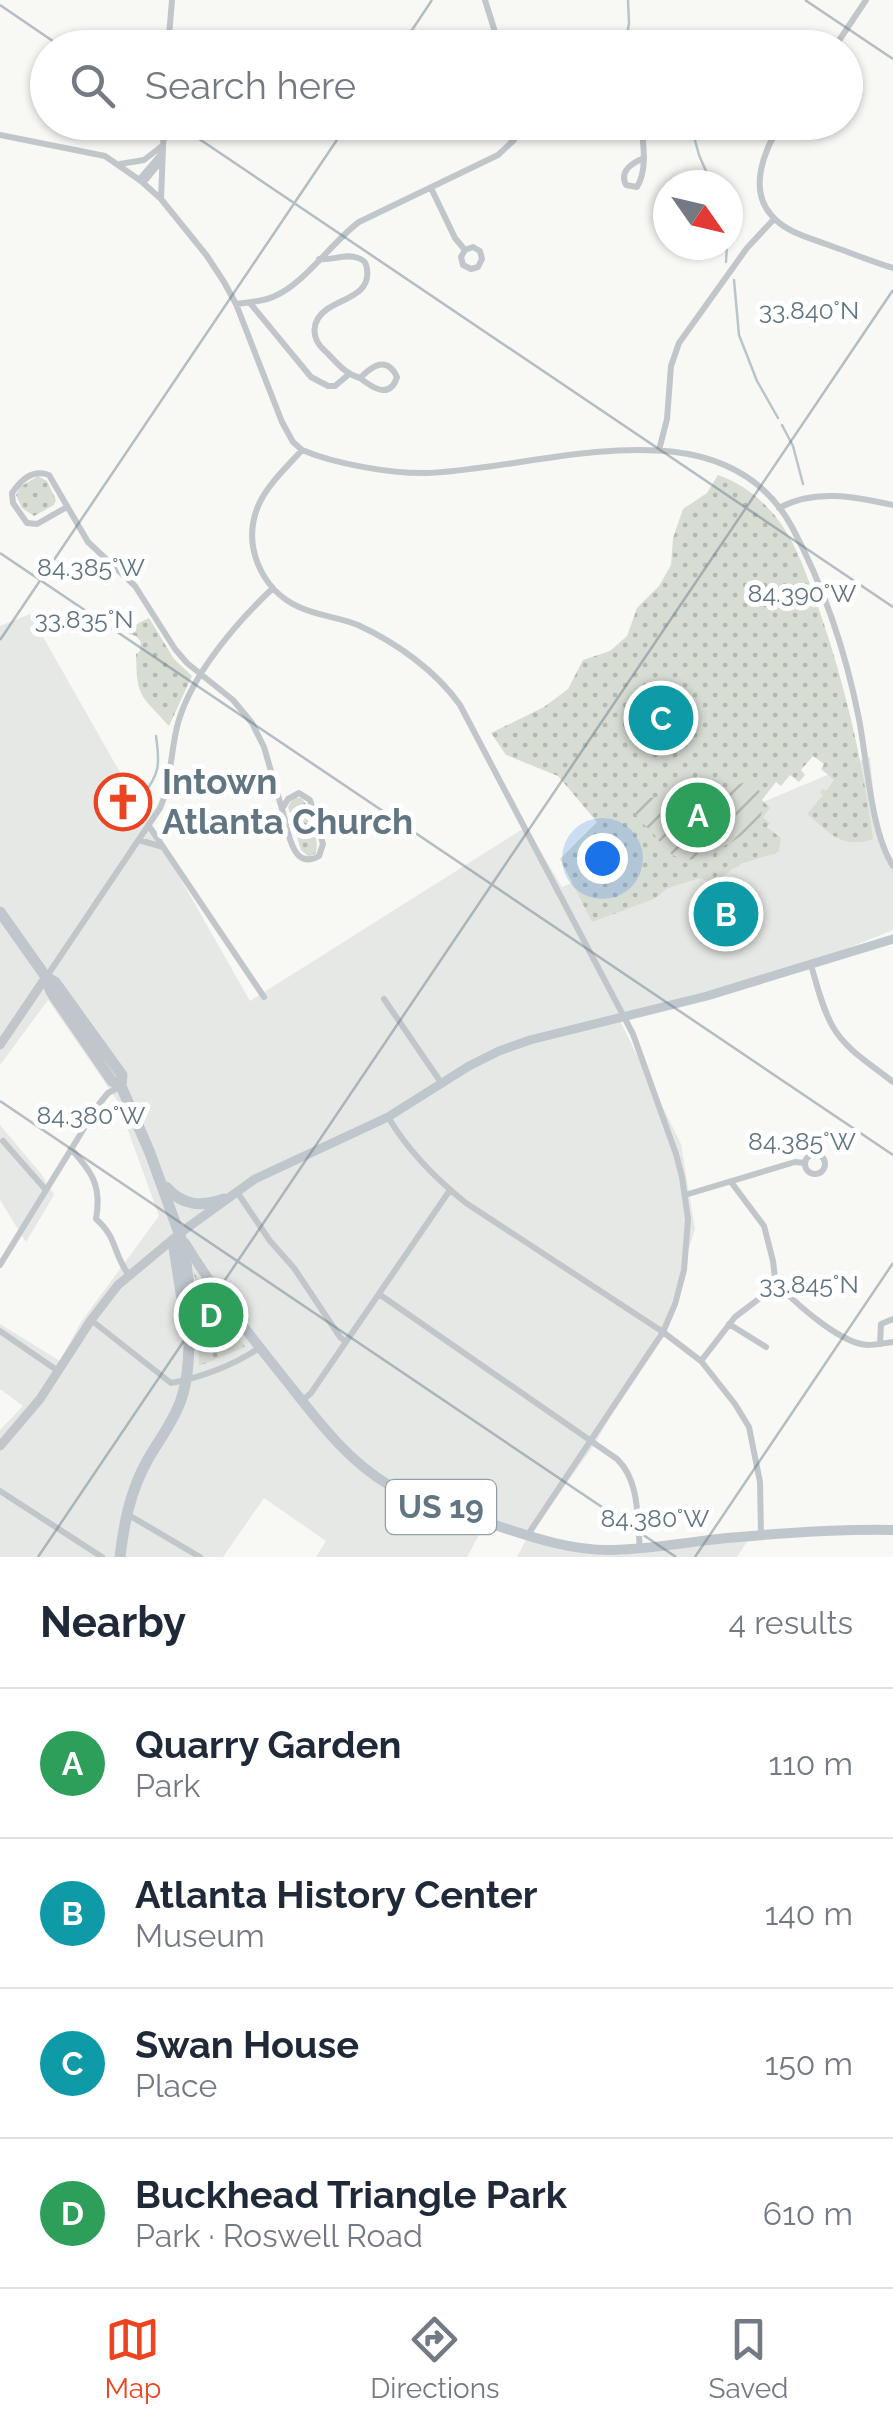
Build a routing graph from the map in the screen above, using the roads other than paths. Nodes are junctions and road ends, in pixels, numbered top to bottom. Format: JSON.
{"nodes":[{"id":1,"x":172,"y":0,"type":"edge"},
{"id":2,"x":485,"y":0,"type":"edge"},
{"id":3,"x":866,"y":0,"type":"edge"},
{"id":4,"x":170,"y":30,"type":"edge"},
{"id":5,"x":494,"y":30,"type":"edge"},
{"id":6,"x":846,"y":30,"type":"edge"},
{"id":7,"x":0,"y":135,"type":"edge"},
{"id":8,"x":163,"y":140,"type":"edge"},
{"id":9,"x":514,"y":140,"type":"edge"},
{"id":10,"x":642,"y":140,"type":"edge"},
{"id":11,"x":770,"y":140,"type":"edge"},
{"id":12,"x":163,"y":152,"type":"junction"},
{"id":13,"x":644,"y":158,"type":"junction"},
{"id":14,"x":118,"y":164,"type":"junction"},
{"id":15,"x":141,"y":181,"type":"junction"},
{"id":16,"x":431,"y":188,"type":"junction"},
{"id":17,"x":160,"y":200,"type":"junction"},
{"id":18,"x":774,"y":219,"type":"junction"},
{"id":19,"x":465,"y":250,"type":"dead end"},
{"id":20,"x":319,"y":259,"type":"junction"},
{"id":21,"x":893,"y":268,"type":"edge"},
{"id":22,"x":249,"y":302,"type":"junction"},
{"id":23,"x":236,"y":304,"type":"junction"},
{"id":24,"x":348,"y":375,"type":"junction"},
{"id":25,"x":360,"y":378,"type":"junction"},
{"id":26,"x":302,"y":450,"type":"junction"},
{"id":27,"x":660,"y":450,"type":"junction"},
{"id":28,"x":893,"y":505,"type":"edge"},
{"id":29,"x":67,"y":507,"type":"junction"},
{"id":30,"x":779,"y":508,"type":"junction"},
{"id":31,"x":272,"y":588,"type":"junction"},
{"id":32,"x":202,"y":675,"type":"junction"},
{"id":33,"x":276,"y":788,"type":"junction"},
{"id":34,"x":299,"y":793,"type":"junction"},
{"id":35,"x":282,"y":809,"type":"junction"},
{"id":36,"x":149,"y":826,"type":"junction"},
{"id":37,"x":139,"y":840,"type":"junction"},
{"id":38,"x":164,"y":848,"type":"junction"},
{"id":39,"x":893,"y":866,"type":"edge"},
{"id":40,"x":0,"y":912,"type":"edge"},
{"id":41,"x":893,"y":939,"type":"edge"},
{"id":42,"x":811,"y":965,"type":"junction"},
{"id":43,"x":46,"y":977,"type":"junction"},
{"id":44,"x":264,"y":997,"type":"dead end"},
{"id":45,"x":384,"y":999,"type":"dead end"},
{"id":46,"x":624,"y":1016,"type":"junction"},
{"id":47,"x":0,"y":1045,"type":"edge"},
{"id":48,"x":893,"y":1082,"type":"edge"},
{"id":49,"x":442,"y":1084,"type":"junction"},
{"id":50,"x":120,"y":1086,"type":"junction"},
{"id":51,"x":388,"y":1117,"type":"junction"},
{"id":52,"x":3,"y":1141,"type":"dead end"},
{"id":53,"x":71,"y":1150,"type":"junction"},
{"id":54,"x":805,"y":1163,"type":"dead end"},
{"id":55,"x":160,"y":1180,"type":"junction"},
{"id":56,"x":731,"y":1182,"type":"junction"},
{"id":57,"x":46,"y":1190,"type":"junction"},
{"id":58,"x":450,"y":1190,"type":"junction"},
{"id":59,"x":236,"y":1191,"type":"junction"},
{"id":60,"x":685,"y":1195,"type":"junction"},
{"id":61,"x":224,"y":1199,"type":"junction"},
{"id":62,"x":180,"y":1233,"type":"junction"},
{"id":63,"x":0,"y":1265,"type":"edge"},
{"id":64,"x":129,"y":1275,"type":"junction"},
{"id":65,"x":776,"y":1286,"type":"junction"},
{"id":66,"x":378,"y":1294,"type":"junction"},
{"id":67,"x":893,"y":1319,"type":"edge"},
{"id":68,"x":90,"y":1320,"type":"junction"},
{"id":69,"x":729,"y":1324,"type":"junction"},
{"id":70,"x":0,"y":1331,"type":"edge"},
{"id":71,"x":663,"y":1332,"type":"junction"},
{"id":72,"x":346,"y":1342,"type":"junction"},
{"id":73,"x":893,"y":1342,"type":"edge"},
{"id":74,"x":880,"y":1344,"type":"junction"},
{"id":75,"x":766,"y":1347,"type":"dead end"},
{"id":76,"x":260,"y":1348,"type":"junction"},
{"id":77,"x":701,"y":1361,"type":"junction"},
{"id":78,"x":58,"y":1371,"type":"junction"},
{"id":79,"x":185,"y":1381,"type":"junction"},
{"id":80,"x":302,"y":1401,"type":"junction"},
{"id":81,"x":591,"y":1440,"type":"junction"},
{"id":82,"x":0,"y":1446,"type":"edge"},
{"id":83,"x":0,"y":1491,"type":"edge"},
{"id":84,"x":126,"y":1514,"type":"junction"},
{"id":85,"x":893,"y":1530,"type":"edge"},
{"id":86,"x":527,"y":1536,"type":"junction"},
{"id":87,"x":761,"y":1536,"type":"junction"},
{"id":88,"x":640,"y":1548,"type":"junction"},
{"id":89,"x":102,"y":1557,"type":"edge"},
{"id":90,"x":120,"y":1557,"type":"edge"},
{"id":91,"x":200,"y":1557,"type":"edge"}],
"edges":[{"from":1,"to":4,"type":"street"},
{"from":2,"to":5,"type":"street"},
{"from":3,"to":6,"type":"street"},
{"from":7,"to":14,"type":"street"},
{"from":8,"to":12,"type":"street"},
{"from":9,"to":16,"type":"street"},
{"from":10,"to":13,"type":"street"},
{"from":11,"to":18,"type":"street"},
{"from":12,"to":14,"type":"street"},
{"from":12,"to":15,"type":"street"},
{"from":12,"to":17,"type":"street"},
{"from":13,"to":13,"type":"street"},
{"from":14,"to":15,"type":"street"},
{"from":15,"to":17,"type":"street"},
{"from":16,"to":19,"type":"street"},
{"from":16,"to":20,"type":"street"},
{"from":17,"to":23,"type":"street"},
{"from":18,"to":21,"type":"street"},
{"from":18,"to":27,"type":"street"},
{"from":20,"to":22,"type":"street"},
{"from":20,"to":24,"type":"street"},
{"from":22,"to":23,"type":"street"},
{"from":22,"to":24,"type":"street"},
{"from":23,"to":26,"type":"street"},
{"from":24,"to":25,"type":"street"},
{"from":25,"to":25,"type":"street"},
{"from":26,"to":27,"type":"street"},
{"from":26,"to":31,"type":"street"},
{"from":27,"to":30,"type":"street"},
{"from":28,"to":30,"type":"street"},
{"from":29,"to":29,"type":"street"},
{"from":29,"to":32,"type":"street"},
{"from":30,"to":39,"type":"street"},
{"from":31,"to":32,"type":"street"},
{"from":31,"to":46,"type":"street"},
{"from":32,"to":33,"type":"street"},
{"from":32,"to":36,"type":"street"},
{"from":33,"to":34,"type":"street"},
{"from":33,"to":35,"type":"street"},
{"from":34,"to":35,"type":"street"},
{"from":34,"to":35,"type":"street"},
{"from":36,"to":37,"type":"street"},
{"from":36,"to":38,"type":"street"},
{"from":37,"to":38,"type":"street"},
{"from":37,"to":43,"type":"street"},
{"from":38,"to":44,"type":"street"},
{"from":40,"to":43,"type":"highway","number":"US 19"},
{"from":41,"to":42,"type":"main road"},
{"from":42,"to":46,"type":"main road"},
{"from":42,"to":48,"type":"street"},
{"from":43,"to":47,"type":"street"},
{"from":43,"to":50,"type":"highway","number":"US 19"},
{"from":45,"to":49,"type":"street"},
{"from":46,"to":49,"type":"main road"},
{"from":46,"to":60,"type":"street"},
{"from":49,"to":51,"type":"main road"},
{"from":50,"to":53,"type":"street"},
{"from":50,"to":55,"type":"highway","number":"US 19"},
{"from":51,"to":58,"type":"street"},
{"from":51,"to":59,"type":"main road"},
{"from":52,"to":57,"type":"street"},
{"from":53,"to":57,"type":"street"},
{"from":53,"to":64,"type":"street"},
{"from":54,"to":56,"type":"street"},
{"from":55,"to":61,"type":"highway"},
{"from":55,"to":62,"type":"highway","number":"US 19"},
{"from":56,"to":60,"type":"street"},
{"from":56,"to":65,"type":"street"},
{"from":57,"to":63,"type":"street"},
{"from":58,"to":66,"type":"street"},
{"from":58,"to":71,"type":"street"},
{"from":59,"to":61,"type":"main road"},
{"from":59,"to":72,"type":"street"},
{"from":60,"to":71,"type":"street"},
{"from":61,"to":62,"type":"main road"},
{"from":62,"to":64,"type":"street"},
{"from":62,"to":76,"type":"main road","number":"US 19"},
{"from":62,"to":79,"type":"highway"},
{"from":64,"to":68,"type":"street"},
{"from":65,"to":69,"type":"street"},
{"from":65,"to":74,"type":"street"},
{"from":66,"to":72,"type":"street"},
{"from":66,"to":81,"type":"street"},
{"from":67,"to":74,"type":"street"},
{"from":68,"to":78,"type":"street"},
{"from":68,"to":79,"type":"street"},
{"from":69,"to":75,"type":"street"},
{"from":69,"to":77,"type":"street"},
{"from":70,"to":78,"type":"street"},
{"from":71,"to":77,"type":"street"},
{"from":71,"to":81,"type":"street"},
{"from":72,"to":80,"type":"street"},
{"from":73,"to":74,"type":"street"},
{"from":76,"to":79,"type":"street"},
{"from":76,"to":80,"type":"main road","number":"US 19"},
{"from":77,"to":87,"type":"street"},
{"from":78,"to":82,"type":"street"},
{"from":79,"to":84,"type":"highway"},
{"from":80,"to":86,"type":"main road","number":"US 19"},
{"from":81,"to":86,"type":"street"},
{"from":81,"to":88,"type":"street"},
{"from":83,"to":89,"type":"street"},
{"from":84,"to":90,"type":"highway"},
{"from":84,"to":91,"type":"street"},
{"from":85,"to":87,"type":"main road","number":"US 19"},
{"from":86,"to":88,"type":"main road","number":"US 19"},
{"from":87,"to":88,"type":"main road","number":"US 19"}]}
